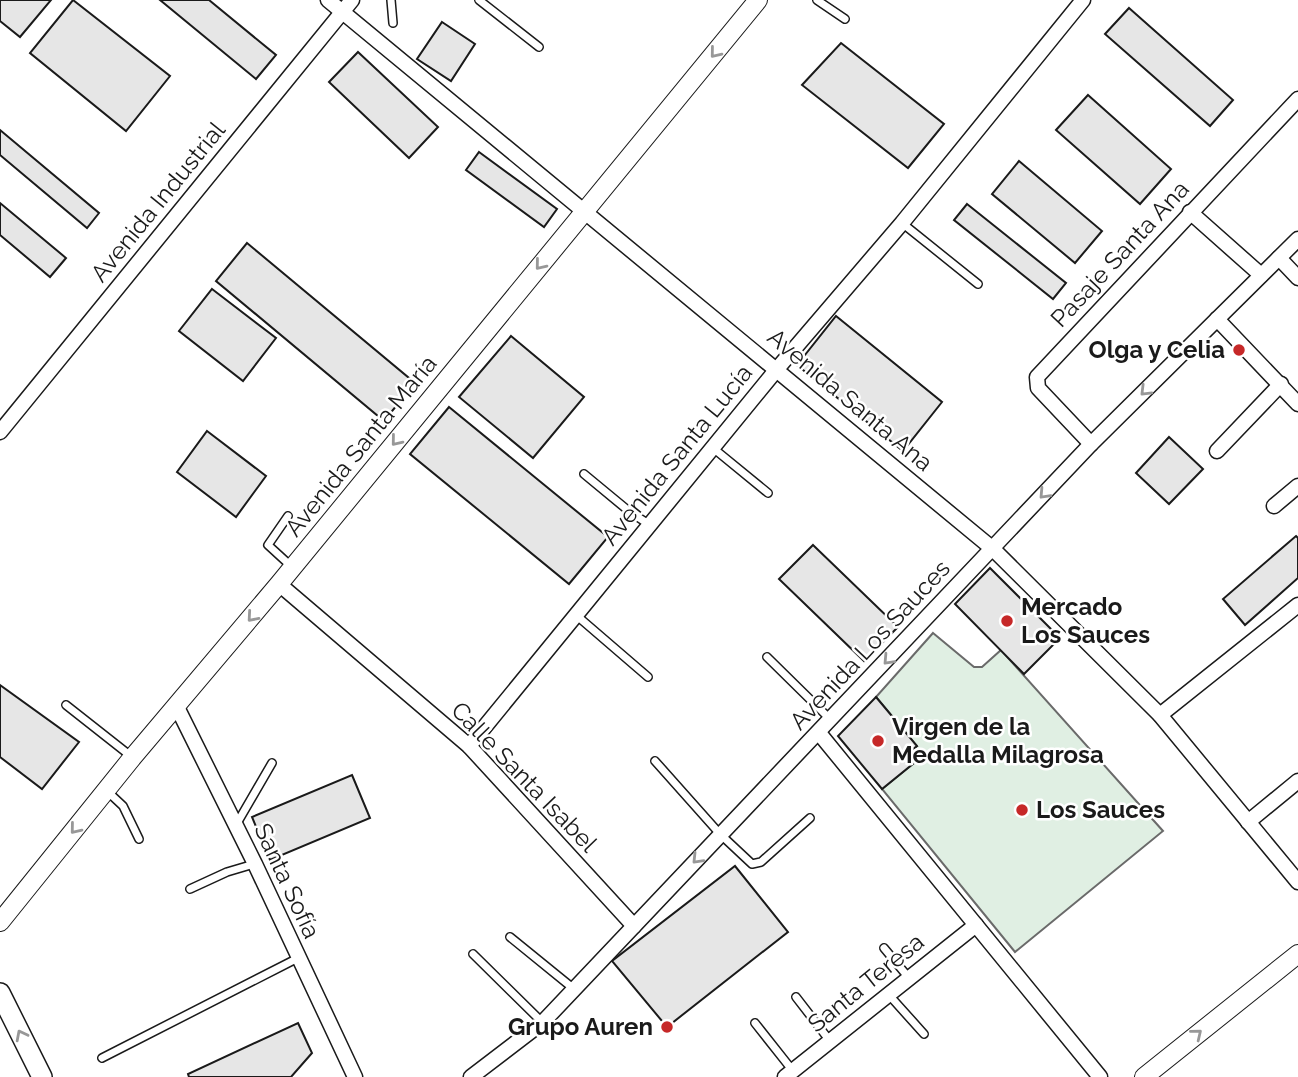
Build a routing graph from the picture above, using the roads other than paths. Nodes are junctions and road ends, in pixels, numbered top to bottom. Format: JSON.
{"nodes":[{"id":1,"x":328,"y":0,"type":"edge"},
{"id":2,"x":391,"y":0,"type":"edge"},
{"id":3,"x":479,"y":0,"type":"edge"},
{"id":4,"x":758,"y":0,"type":"edge"},
{"id":5,"x":817,"y":0,"type":"edge"},
{"id":6,"x":1083,"y":0,"type":"edge"},
{"id":7,"x":347,"y":6,"type":"edge"},
{"id":8,"x":845,"y":19,"type":"dead end"},
{"id":9,"x":393,"y":23,"type":"dead end"},
{"id":10,"x":539,"y":47,"type":"dead end"},
{"id":11,"x":1298,"y":99,"type":"edge"},
{"id":12,"x":583,"y":212,"type":"junction"},
{"id":13,"x":1190,"y":212,"type":"junction"},
{"id":14,"x":902,"y":223,"type":"junction"},
{"id":15,"x":1298,"y":239,"type":"edge"},
{"id":16,"x":1279,"y":258,"type":"junction"},
{"id":17,"x":1261,"y":275,"type":"junction"},
{"id":18,"x":1298,"y":278,"type":"edge"},
{"id":19,"x":978,"y":284,"type":"dead end"},
{"id":20,"x":1217,"y":319,"type":"junction"},
{"id":21,"x":777,"y":369,"type":"junction"},
{"id":22,"x":1281,"y":384,"type":"junction"},
{"id":23,"x":1298,"y":404,"type":"edge"},
{"id":24,"x":0,"y":432,"type":"edge"},
{"id":25,"x":1091,"y":444,"type":"junction"},
{"id":26,"x":713,"y":448,"type":"junction"},
{"id":27,"x":1217,"y":451,"type":"dead end"},
{"id":28,"x":584,"y":474,"type":"dead end"},
{"id":29,"x":1298,"y":486,"type":"edge"},
{"id":30,"x":768,"y":493,"type":"dead end"},
{"id":31,"x":1274,"y":506,"type":"dead end"},
{"id":32,"x":288,"y":516,"type":"dead end"},
{"id":33,"x":650,"y":524,"type":"junction"},
{"id":34,"x":993,"y":549,"type":"junction"},
{"id":35,"x":292,"y":568,"type":"junction"},
{"id":36,"x":279,"y":584,"type":"junction"},
{"id":37,"x":1298,"y":605,"type":"edge"},
{"id":38,"x":576,"y":615,"type":"junction"},
{"id":39,"x":767,"y":657,"type":"dead end"},
{"id":40,"x":648,"y":677,"type":"dead end"},
{"id":41,"x":66,"y":705,"type":"dead end"},
{"id":42,"x":176,"y":705,"type":"junction"},
{"id":43,"x":1160,"y":715,"type":"junction"},
{"id":44,"x":831,"y":720,"type":"junction"},
{"id":45,"x":819,"y":733,"type":"junction"},
{"id":46,"x":470,"y":746,"type":"junction"},
{"id":47,"x":132,"y":758,"type":"junction"},
{"id":48,"x":655,"y":761,"type":"dead end"},
{"id":49,"x":272,"y":763,"type":"dead end"},
{"id":50,"x":1298,"y":781,"type":"edge"},
{"id":51,"x":106,"y":790,"type":"junction"},
{"id":52,"x":810,"y":818,"type":"dead end"},
{"id":53,"x":1248,"y":822,"type":"junction"},
{"id":54,"x":236,"y":826,"type":"junction"},
{"id":55,"x":720,"y":834,"type":"junction"},
{"id":56,"x":139,"y":839,"type":"dead end"},
{"id":57,"x":255,"y":864,"type":"junction"},
{"id":58,"x":1298,"y":882,"type":"edge"},
{"id":59,"x":190,"y":889,"type":"dead end"},
{"id":60,"x":0,"y":922,"type":"edge"},
{"id":61,"x":976,"y":925,"type":"junction"},
{"id":62,"x":634,"y":926,"type":"junction"},
{"id":63,"x":510,"y":937,"type":"dead end"},
{"id":64,"x":884,"y":948,"type":"dead end"},
{"id":65,"x":472,"y":954,"type":"dead end"},
{"id":66,"x":1298,"y":954,"type":"edge"},
{"id":67,"x":298,"y":958,"type":"junction"},
{"id":68,"x":909,"y":978,"type":"junction"},
{"id":69,"x":575,"y":989,"type":"junction"},
{"id":70,"x":0,"y":993,"type":"edge"},
{"id":71,"x":889,"y":994,"type":"junction"},
{"id":72,"x":796,"y":997,"type":"dead end"},
{"id":73,"x":543,"y":1022,"type":"junction"},
{"id":74,"x":755,"y":1023,"type":"dead end"},
{"id":75,"x":924,"y":1034,"type":"dead end"},
{"id":76,"x":830,"y":1041,"type":"junction"},
{"id":77,"x":102,"y":1058,"type":"dead end"},
{"id":78,"x":789,"y":1074,"type":"edge"},
{"id":79,"x":42,"y":1077,"type":"edge"},
{"id":80,"x":355,"y":1077,"type":"edge"},
{"id":81,"x":471,"y":1077,"type":"edge"},
{"id":82,"x":1100,"y":1077,"type":"edge"},
{"id":83,"x":1144,"y":1077,"type":"edge"}],
"edges":[{"from":1,"to":7,"type":"street","name":"Avenida Santa Ana"},
{"from":2,"to":9,"type":"lane"},
{"from":3,"to":10,"type":"lane"},
{"from":4,"to":12,"type":"street","name":"Avenida Santa María","one_way":true},
{"from":5,"to":8,"type":"lane"},
{"from":6,"to":14,"type":"street","name":"Avenida Santa Lucía"},
{"from":7,"to":12,"type":"street","name":"Avenida Santa Ana"},
{"from":7,"to":24,"type":"street","name":"Avenida Industrial"},
{"from":11,"to":13,"type":"street","name":"Pasaje Santa Ana"},
{"from":12,"to":21,"type":"street","name":"Avenida Santa Ana"},
{"from":12,"to":35,"type":"street","name":"Avenida Santa María","one_way":true},
{"from":13,"to":17,"type":"street"},
{"from":13,"to":25,"type":"street","name":"Pasaje Santa Ana"},
{"from":14,"to":19,"type":"lane"},
{"from":14,"to":21,"type":"street","name":"Avenida Santa Lucía"},
{"from":15,"to":16,"type":"street","name":"Avenida Los Sauces"},
{"from":16,"to":17,"type":"street","name":"Avenida Los Sauces"},
{"from":16,"to":18,"type":"street"},
{"from":17,"to":20,"type":"street","name":"Avenida Los Sauces"},
{"from":20,"to":22,"type":"street"},
{"from":20,"to":25,"type":"street","name":"Avenida Los Sauces","one_way":true},
{"from":21,"to":26,"type":"street","name":"Avenida Santa Lucía"},
{"from":21,"to":34,"type":"street","name":"Avenida Santa Ana"},
{"from":22,"to":23,"type":"street"},
{"from":22,"to":27,"type":"street"},
{"from":25,"to":34,"type":"street","name":"Avenida Los Sauces","one_way":true},
{"from":26,"to":30,"type":"lane"},
{"from":26,"to":33,"type":"street","name":"Avenida Santa Lucía"},
{"from":28,"to":33,"type":"lane"},
{"from":29,"to":31,"type":"street"},
{"from":32,"to":35,"type":"lane"},
{"from":33,"to":38,"type":"street","name":"Avenida Santa Lucía"},
{"from":34,"to":43,"type":"street","name":"Avenida Santa Ana"},
{"from":34,"to":44,"type":"street","name":"Avenida Los Sauces","one_way":true},
{"from":35,"to":36,"type":"street","name":"Avenida Santa María"},
{"from":36,"to":42,"type":"street","name":"Avenida Santa María","one_way":true},
{"from":36,"to":46,"type":"street","name":"Calle Santa Isabel"},
{"from":37,"to":43,"type":"street"},
{"from":38,"to":40,"type":"lane"},
{"from":38,"to":46,"type":"street","name":"Avenida Santa Lucía"},
{"from":39,"to":44,"type":"lane"},
{"from":41,"to":47,"type":"lane"},
{"from":42,"to":47,"type":"street","name":"Avenida Santa María"},
{"from":42,"to":54,"type":"street","name":"Santa Sofía"},
{"from":43,"to":53,"type":"street","name":"Avenida Santa Ana"},
{"from":44,"to":45,"type":"street","name":"Avenida Los Sauces"},
{"from":45,"to":55,"type":"street","name":"Avenida Los Sauces"},
{"from":45,"to":61,"type":"street"},
{"from":46,"to":62,"type":"street","name":"Calle Santa Isabel"},
{"from":47,"to":51,"type":"street","name":"Avenida Santa María"},
{"from":48,"to":55,"type":"lane"},
{"from":49,"to":54,"type":"lane"},
{"from":50,"to":53,"type":"street"},
{"from":51,"to":56,"type":"lane"},
{"from":51,"to":60,"type":"street","name":"Avenida Santa María","one_way":true},
{"from":52,"to":55,"type":"lane"},
{"from":53,"to":58,"type":"street","name":"Avenida Santa Ana"},
{"from":54,"to":57,"type":"street","name":"Santa Sofía"},
{"from":55,"to":62,"type":"street","name":"Avenida Los Sauces","one_way":true},
{"from":57,"to":59,"type":"lane"},
{"from":57,"to":67,"type":"street","name":"Santa Sofía"},
{"from":61,"to":68,"type":"street","name":"Santa Teresa"},
{"from":61,"to":82,"type":"street"},
{"from":62,"to":69,"type":"street","name":"Avenida Los Sauces"},
{"from":63,"to":69,"type":"lane"},
{"from":64,"to":68,"type":"lane"},
{"from":65,"to":73,"type":"lane"},
{"from":83,"to":66,"type":"street","one_way":true},
{"from":67,"to":77,"type":"lane"},
{"from":67,"to":80,"type":"street","name":"Santa Sofía"},
{"from":68,"to":71,"type":"street","name":"Santa Teresa"},
{"from":69,"to":73,"type":"street","name":"Avenida Los Sauces"},
{"from":79,"to":70,"type":"main road","one_way":true},
{"from":71,"to":75,"type":"lane"},
{"from":71,"to":76,"type":"street","name":"Santa Teresa"},
{"from":72,"to":76,"type":"lane"},
{"from":73,"to":81,"type":"street","name":"Avenida Los Sauces"},
{"from":74,"to":78,"type":"lane"},
{"from":76,"to":78,"type":"street","name":"Santa Teresa"}]}
